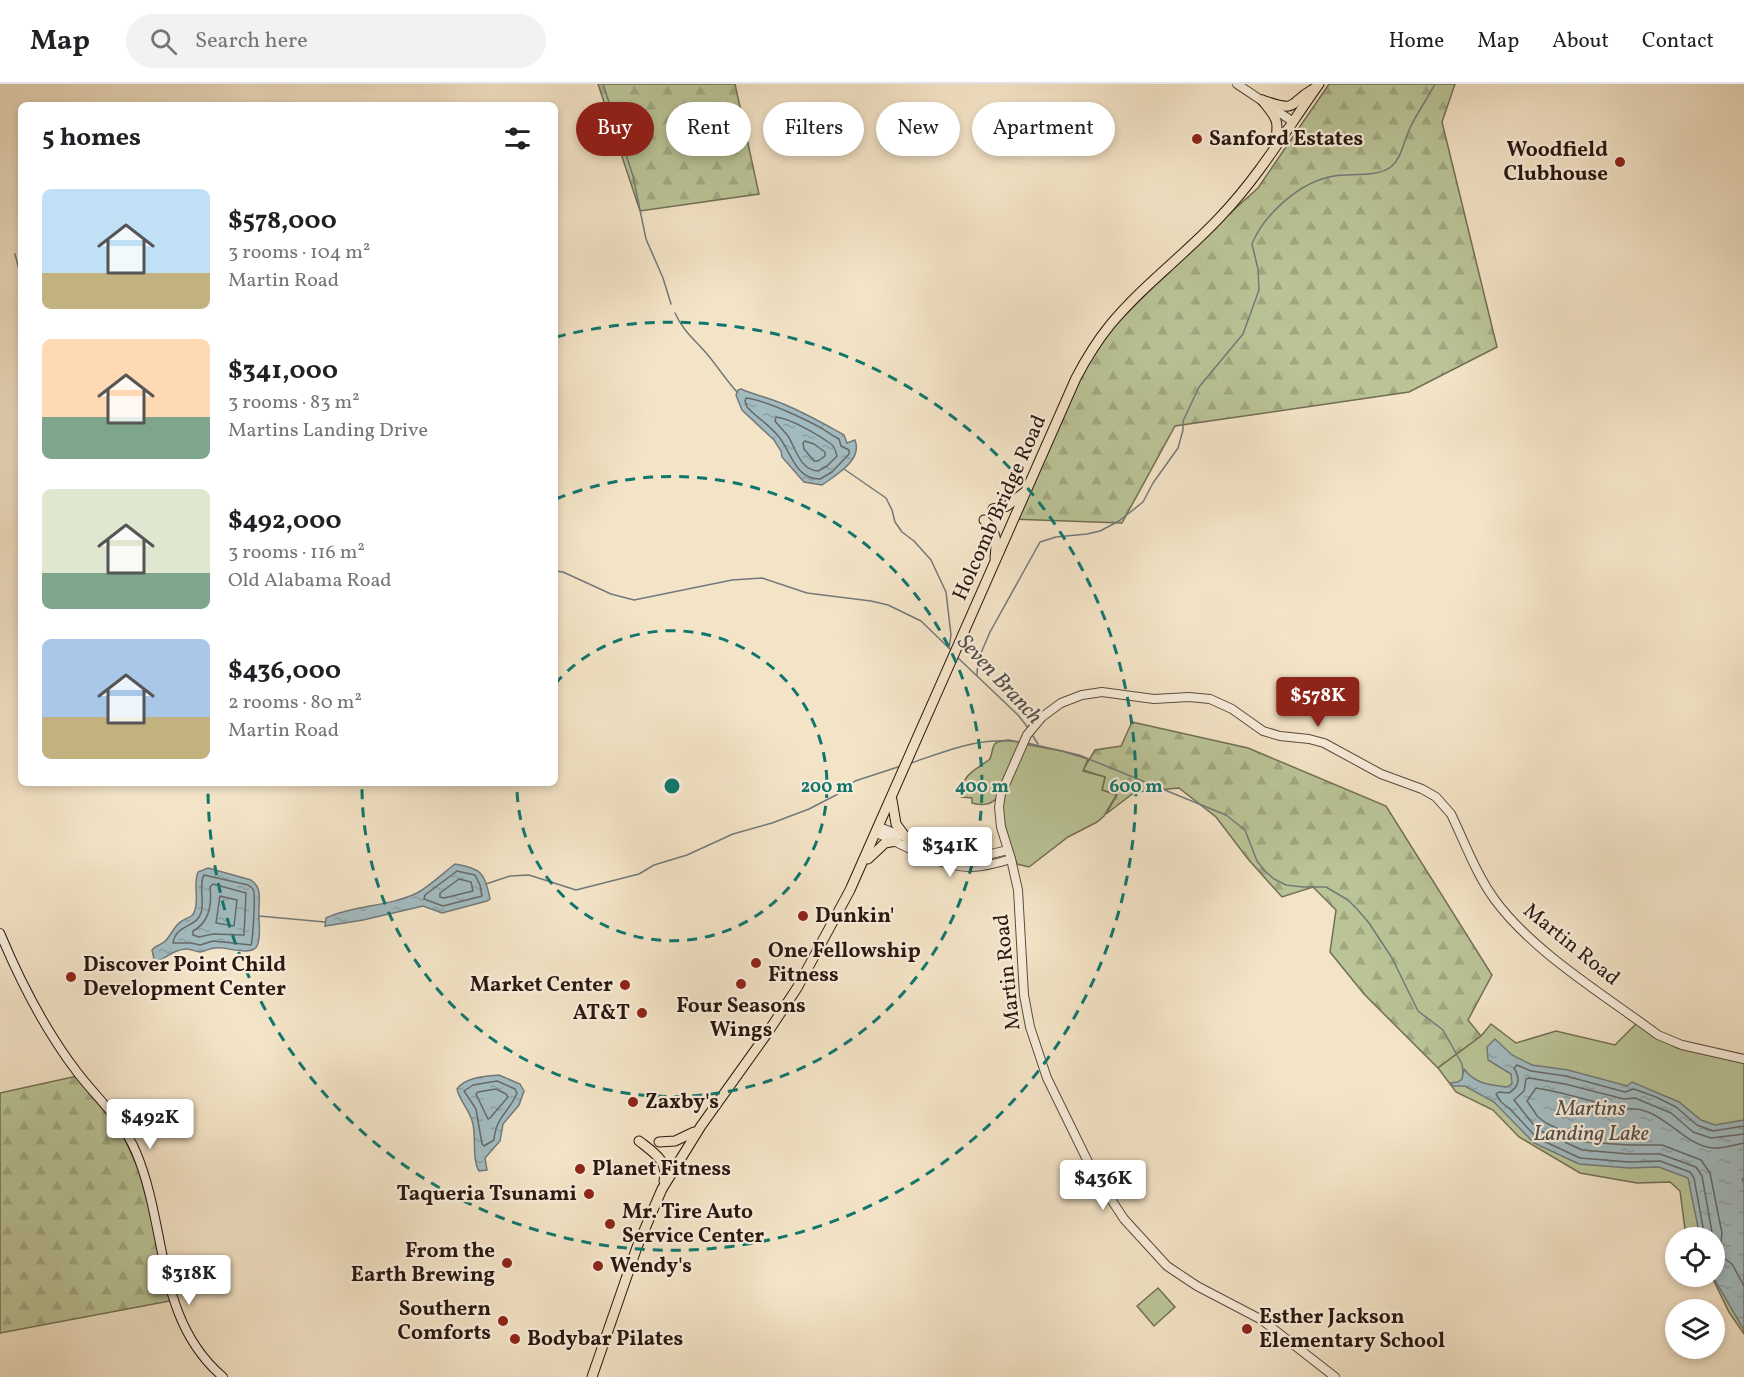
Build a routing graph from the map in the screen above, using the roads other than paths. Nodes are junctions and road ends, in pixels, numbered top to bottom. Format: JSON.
{"nodes":[{"id":1,"x":1237,"y":84,"type":"edge"},
{"id":2,"x":1318,"y":86,"type":"edge"},
{"id":3,"x":1262,"y":100,"type":"junction"},
{"id":4,"x":1292,"y":121,"type":"junction"},
{"id":5,"x":1273,"y":149,"type":"junction"},
{"id":6,"x":1028,"y":489,"type":"junction"},
{"id":7,"x":993,"y":509,"type":"dead end"},
{"id":8,"x":984,"y":519,"type":"dead end"},
{"id":9,"x":993,"y":568,"type":"junction"},
{"id":10,"x":891,"y":799,"type":"junction"},
{"id":11,"x":878,"y":830,"type":"junction"},
{"id":12,"x":907,"y":838,"type":"junction"},
{"id":13,"x":896,"y":841,"type":"junction"},
{"id":14,"x":1008,"y":850,"type":"junction"},
{"id":15,"x":1011,"y":859,"type":"junction"},
{"id":16,"x":862,"y":865,"type":"junction"},
{"id":17,"x":0,"y":933,"type":"edge"},
{"id":18,"x":1744,"y":1059,"type":"edge"},
{"id":19,"x":701,"y":1126,"type":"junction"},
{"id":20,"x":639,"y":1141,"type":"dead end"},
{"id":21,"x":659,"y":1142,"type":"dead end"},
{"id":22,"x":662,"y":1189,"type":"junction"},
{"id":23,"x":223,"y":1377,"type":"edge"},
{"id":24,"x":592,"y":1377,"type":"edge"},
{"id":25,"x":1335,"y":1377,"type":"edge"}],
"edges":[{"from":1,"to":3,"type":"street"},
{"from":2,"to":3,"type":"main road"},
{"from":2,"to":4,"type":"main road","name":"Holcomb Bridge Road"},
{"from":3,"to":4,"type":"street"},
{"from":3,"to":5,"type":"main road"},
{"from":4,"to":5,"type":"main road","name":"Holcomb Bridge Road"},
{"from":5,"to":6,"type":"main road","name":"Holcomb Bridge Road"},
{"from":6,"to":7,"type":"main road"},
{"from":6,"to":9,"type":"main road","name":"Holcomb Bridge Road"},
{"from":8,"to":9,"type":"main road"},
{"from":9,"to":10,"type":"main road","name":"Holcomb Bridge Road"},
{"from":10,"to":11,"type":"main road","name":"Holcomb Bridge Road"},
{"from":10,"to":12,"type":"main road"},
{"from":11,"to":12,"type":"street"},
{"from":11,"to":13,"type":"street"},
{"from":11,"to":16,"type":"main road","name":"Holcomb Bridge Road"},
{"from":12,"to":14,"type":"street"},
{"from":13,"to":15,"type":"street"},
{"from":13,"to":16,"type":"main road"},
{"from":14,"to":15,"type":"street","name":"Martin Road"},
{"from":14,"to":18,"type":"street","name":"Martin Road"},
{"from":15,"to":25,"type":"street","name":"Martin Road"},
{"from":16,"to":19,"type":"main road","name":"Holcomb Bridge Road"},
{"from":17,"to":23,"type":"main road"},
{"from":19,"to":21,"type":"main road"},
{"from":19,"to":22,"type":"main road","name":"Holcomb Bridge Road"},
{"from":20,"to":22,"type":"main road"},
{"from":22,"to":24,"type":"main road","name":"Holcomb Bridge Road"}]}
